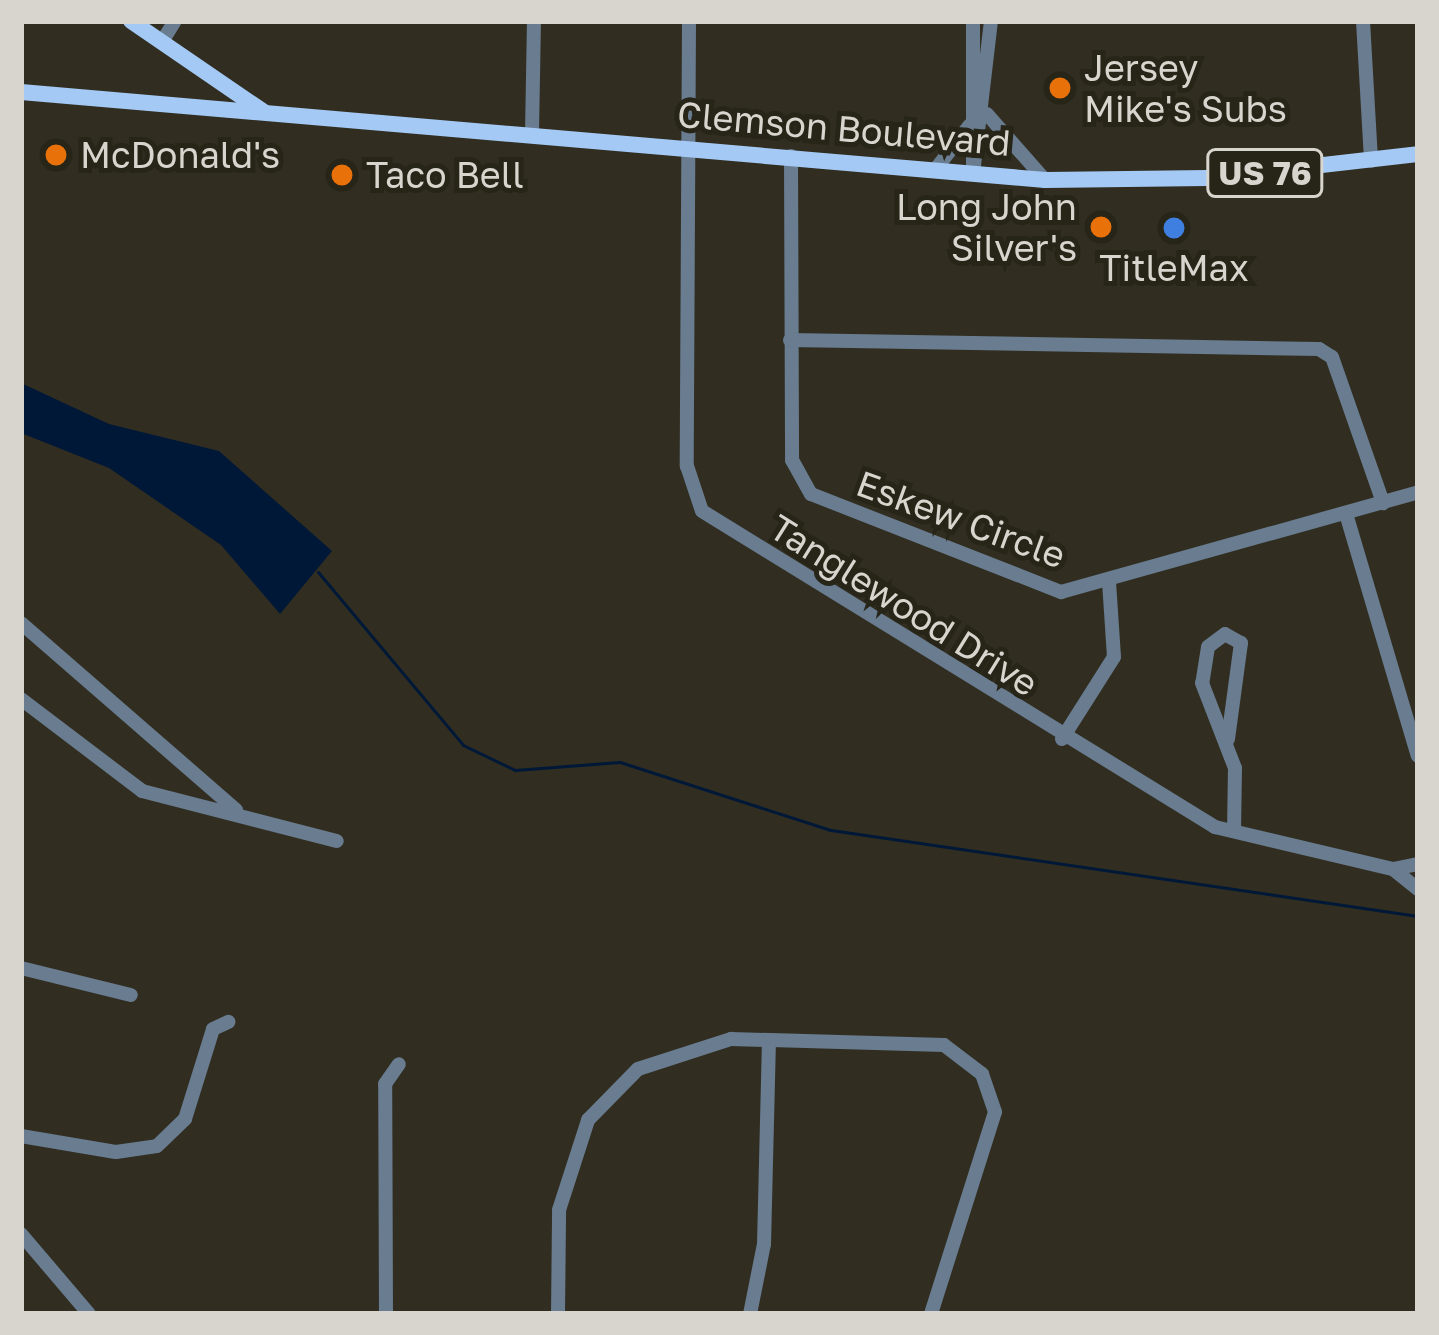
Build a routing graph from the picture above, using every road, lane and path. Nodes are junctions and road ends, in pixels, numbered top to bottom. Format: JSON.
{"nodes":[{"id":1,"x":130,"y":21,"type":"edge"},
{"id":2,"x":175,"y":21,"type":"edge"},
{"id":3,"x":534,"y":21,"type":"edge"},
{"id":4,"x":689,"y":21,"type":"edge"},
{"id":5,"x":973,"y":21,"type":"edge"},
{"id":6,"x":991,"y":21,"type":"edge"},
{"id":7,"x":1363,"y":21,"type":"edge"},
{"id":8,"x":163,"y":40,"type":"junction"},
{"id":9,"x":21,"y":92,"type":"edge"},
{"id":10,"x":264,"y":112,"type":"junction"},
{"id":11,"x":986,"y":114,"type":"junction"},
{"id":12,"x":969,"y":126,"type":"junction"},
{"id":13,"x":532,"y":134,"type":"junction"},
{"id":14,"x":684,"y":145,"type":"junction"},
{"id":15,"x":1418,"y":154,"type":"edge"},
{"id":16,"x":791,"y":156,"type":"junction"},
{"id":17,"x":1371,"y":161,"type":"junction"},
{"id":18,"x":935,"y":170,"type":"junction"},
{"id":19,"x":973,"y":174,"type":"junction"},
{"id":20,"x":1045,"y":180,"type":"junction"},
{"id":21,"x":790,"y":340,"type":"junction"},
{"id":22,"x":1418,"y":492,"type":"edge"},
{"id":23,"x":1383,"y":503,"type":"junction"},
{"id":24,"x":1347,"y":517,"type":"junction"},
{"id":25,"x":1109,"y":581,"type":"junction"},
{"id":26,"x":21,"y":623,"type":"edge"},
{"id":27,"x":21,"y":699,"type":"edge"},
{"id":28,"x":1062,"y":739,"type":"junction"},
{"id":29,"x":1228,"y":739,"type":"junction"},
{"id":30,"x":1418,"y":757,"type":"edge"},
{"id":31,"x":236,"y":810,"type":"junction"},
{"id":32,"x":1234,"y":831,"type":"junction"},
{"id":33,"x":338,"y":841,"type":"dead end"},
{"id":34,"x":1418,"y":864,"type":"edge"},
{"id":35,"x":1393,"y":869,"type":"junction"},
{"id":36,"x":1418,"y":889,"type":"edge"},
{"id":37,"x":21,"y":968,"type":"edge"},
{"id":38,"x":131,"y":994,"type":"dead end"},
{"id":39,"x":228,"y":1022,"type":"dead end"},
{"id":40,"x":769,"y":1040,"type":"junction"},
{"id":41,"x":399,"y":1064,"type":"dead end"},
{"id":42,"x":21,"y":1136,"type":"edge"},
{"id":43,"x":21,"y":1234,"type":"edge"},
{"id":44,"x":89,"y":1314,"type":"edge"},
{"id":45,"x":386,"y":1314,"type":"edge"},
{"id":46,"x":558,"y":1314,"type":"edge"},
{"id":47,"x":750,"y":1314,"type":"edge"},
{"id":48,"x":931,"y":1314,"type":"edge"}],
"edges":[{"from":1,"to":8,"type":"main road"},
{"from":2,"to":8,"type":"street"},
{"from":3,"to":13,"type":"street"},
{"from":4,"to":14,"type":"street"},
{"from":5,"to":12,"type":"street"},
{"from":6,"to":11,"type":"street"},
{"from":7,"to":17,"type":"street"},
{"from":8,"to":10,"type":"main road"},
{"from":9,"to":10,"type":"main road","name":"Clemson Boulevard"},
{"from":10,"to":13,"type":"main road","name":"Clemson Boulevard","number":"US 76"},
{"from":11,"to":19,"type":"street"},
{"from":11,"to":20,"type":"street"},
{"from":12,"to":18,"type":"street"},
{"from":12,"to":19,"type":"street"},
{"from":13,"to":14,"type":"main road","name":"Clemson Boulevard","number":"US 76"},
{"from":14,"to":16,"type":"main road","name":"Clemson Boulevard","number":"US 76"},
{"from":14,"to":28,"type":"street","name":"Tanglewood Drive"},
{"from":15,"to":17,"type":"main road","name":"Clemson Boulevard","number":"US 76"},
{"from":16,"to":18,"type":"main road","name":"Clemson Boulevard","number":"US 76"},
{"from":16,"to":21,"type":"street","name":"Eskew Circle"},
{"from":17,"to":20,"type":"main road","name":"Clemson Boulevard","number":"US 76"},
{"from":18,"to":19,"type":"main road","name":"Clemson Boulevard","number":"US 76"},
{"from":19,"to":20,"type":"main road","name":"Clemson Boulevard","number":"US 76"},
{"from":21,"to":23,"type":"street"},
{"from":21,"to":25,"type":"street","name":"Eskew Circle"},
{"from":22,"to":23,"type":"street","name":"Eskew Circle"},
{"from":23,"to":24,"type":"street","name":"Eskew Circle"},
{"from":24,"to":25,"type":"street","name":"Eskew Circle"},
{"from":24,"to":30,"type":"street"},
{"from":25,"to":28,"type":"street"},
{"from":26,"to":31,"type":"street"},
{"from":27,"to":31,"type":"street"},
{"from":28,"to":32,"type":"street","name":"Tanglewood Drive"},
{"from":29,"to":29,"type":"street"},
{"from":29,"to":32,"type":"street"},
{"from":31,"to":33,"type":"street"},
{"from":32,"to":35,"type":"street","name":"Tanglewood Drive"},
{"from":34,"to":35,"type":"street","name":"Tanglewood Drive"},
{"from":35,"to":36,"type":"street"},
{"from":37,"to":38,"type":"street"},
{"from":39,"to":42,"type":"street"},
{"from":40,"to":46,"type":"street"},
{"from":40,"to":47,"type":"street"},
{"from":40,"to":48,"type":"street"},
{"from":41,"to":45,"type":"street"},
{"from":43,"to":44,"type":"street"}]}
